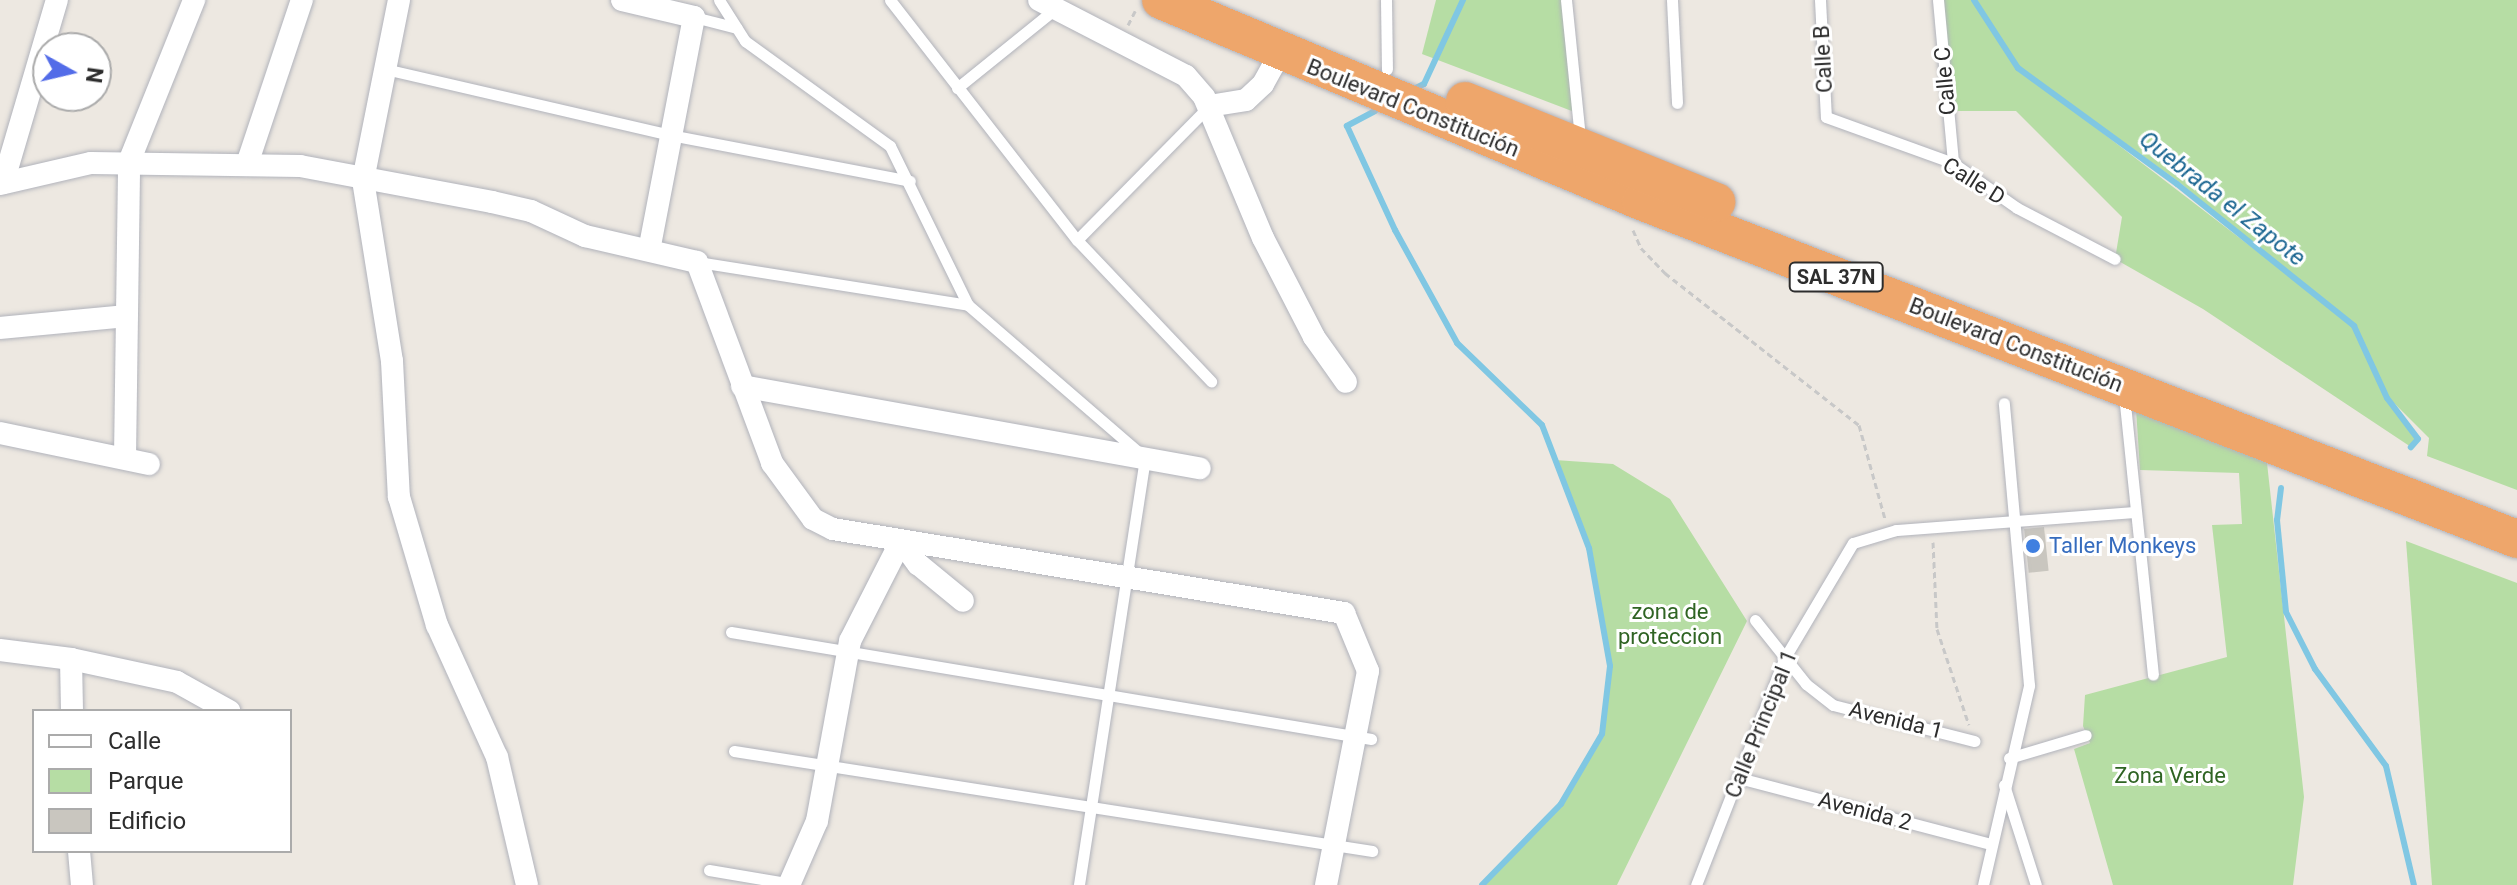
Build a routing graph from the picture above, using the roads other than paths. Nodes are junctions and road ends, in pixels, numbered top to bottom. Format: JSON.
{"nodes":[{"id":1,"x":57,"y":0,"type":"edge"},
{"id":2,"x":194,"y":0,"type":"edge"},
{"id":3,"x":302,"y":0,"type":"edge"},
{"id":4,"x":399,"y":0,"type":"edge"},
{"id":5,"x":622,"y":0,"type":"edge"},
{"id":6,"x":719,"y":0,"type":"edge"},
{"id":7,"x":890,"y":0,"type":"edge"},
{"id":8,"x":1161,"y":0,"type":"edge"},
{"id":9,"x":1223,"y":0,"type":"edge"},
{"id":10,"x":1386,"y":0,"type":"edge"},
{"id":11,"x":1566,"y":0,"type":"edge"},
{"id":12,"x":1672,"y":0,"type":"edge"},
{"id":13,"x":1820,"y":0,"type":"edge"},
{"id":14,"x":1938,"y":0,"type":"edge"},
{"id":15,"x":1047,"y":5,"type":"edge"},
{"id":16,"x":694,"y":17,"type":"junction"},
{"id":17,"x":737,"y":28,"type":"junction"},
{"id":18,"x":1280,"y":53,"type":"junction"},
{"id":19,"x":385,"y":69,"type":"junction"},
{"id":20,"x":1387,"y":69,"type":"junction"},
{"id":21,"x":957,"y":88,"type":"junction"},
{"id":22,"x":1677,"y":103,"type":"dead end"},
{"id":23,"x":1209,"y":106,"type":"junction"},
{"id":24,"x":1826,"y":117,"type":"joint"},
{"id":25,"x":675,"y":136,"type":"junction"},
{"id":26,"x":1581,"y":148,"type":"junction"},
{"id":27,"x":129,"y":162,"type":"junction"},
{"id":28,"x":1953,"y":163,"type":"junction"},
{"id":29,"x":247,"y":164,"type":"junction"},
{"id":30,"x":363,"y":180,"type":"junction"},
{"id":31,"x":910,"y":181,"type":"junction"},
{"id":32,"x":2,"y":184,"type":"edge"},
{"id":33,"x":1077,"y":240,"type":"junction"},
{"id":34,"x":649,"y":250,"type":"junction"},
{"id":35,"x":2115,"y":259,"type":"dead end"},
{"id":36,"x":697,"y":262,"type":"junction"},
{"id":37,"x":968,"y":305,"type":"junction"},
{"id":38,"x":126,"y":316,"type":"junction"},
{"id":39,"x":0,"y":328,"type":"edge"},
{"id":40,"x":1211,"y":381,"type":"dead end"},
{"id":41,"x":1346,"y":382,"type":"dead end"},
{"id":42,"x":742,"y":386,"type":"junction"},
{"id":43,"x":2004,"y":403,"type":"dead end"},
{"id":44,"x":2125,"y":404,"type":"dead end"},
{"id":45,"x":0,"y":433,"type":"edge"},
{"id":46,"x":125,"y":458,"type":"junction"},
{"id":47,"x":1145,"y":458,"type":"junction"},
{"id":48,"x":149,"y":464,"type":"dead end"},
{"id":49,"x":1200,"y":468,"type":"dead end"},
{"id":50,"x":2135,"y":512,"type":"junction"},
{"id":51,"x":2517,"y":512,"type":"edge"},
{"id":52,"x":2015,"y":520,"type":"junction"},
{"id":53,"x":2517,"y":539,"type":"edge"},
{"id":54,"x":901,"y":541,"type":"junction"},
{"id":55,"x":1127,"y":578,"type":"junction"},
{"id":56,"x":963,"y":601,"type":"dead end"},
{"id":57,"x":1755,"y":620,"type":"dead end"},
{"id":58,"x":731,"y":632,"type":"dead end"},
{"id":59,"x":0,"y":650,"type":"edge"},
{"id":60,"x":848,"y":652,"type":"junction"},
{"id":61,"x":71,"y":659,"type":"junction"},
{"id":62,"x":1784,"y":659,"type":"junction"},
{"id":63,"x":2153,"y":675,"type":"dead end"},
{"id":64,"x":1109,"y":695,"type":"junction"},
{"id":65,"x":72,"y":709,"type":"edge"},
{"id":66,"x":225,"y":709,"type":"edge"},
{"id":67,"x":2086,"y":735,"type":"dead end"},
{"id":68,"x":1363,"y":737,"type":"junction"},
{"id":69,"x":1974,"y":741,"type":"road end"},
{"id":70,"x":734,"y":751,"type":"dead end"},
{"id":71,"x":2009,"y":758,"type":"junction"},
{"id":72,"x":826,"y":766,"type":"junction"},
{"id":73,"x":1739,"y":778,"type":"junction"},
{"id":74,"x":2003,"y":781,"type":"junction"},
{"id":75,"x":1091,"y":807,"type":"junction"},
{"id":76,"x":1991,"y":844,"type":"junction"},
{"id":77,"x":1334,"y":845,"type":"junction"},
{"id":78,"x":1372,"y":851,"type":"dead end"},
{"id":79,"x":79,"y":853,"type":"edge"},
{"id":80,"x":709,"y":870,"type":"dead end"},
{"id":81,"x":793,"y":884,"type":"edge"},
{"id":82,"x":82,"y":885,"type":"edge"},
{"id":83,"x":527,"y":885,"type":"edge"},
{"id":84,"x":1079,"y":885,"type":"edge"},
{"id":85,"x":1326,"y":885,"type":"edge"},
{"id":86,"x":1696,"y":885,"type":"edge"},
{"id":87,"x":1983,"y":885,"type":"edge"},
{"id":88,"x":2036,"y":885,"type":"edge"}],
"edges":[{"from":1,"to":32,"type":"street"},
{"from":2,"to":27,"type":"street"},
{"from":3,"to":29,"type":"street"},
{"from":4,"to":19,"type":"street"},
{"from":5,"to":16,"type":"street"},
{"from":6,"to":17,"type":"lane"},
{"from":7,"to":21,"type":"lane"},
{"from":8,"to":18,"type":"highway","name":"Boulevard Constitución","number":"SAL 37N"},
{"from":9,"to":20,"type":"highway","name":"Boulevard Constitución","number":"SAL 37N"},
{"from":10,"to":20,"type":"lane"},
{"from":11,"to":26,"type":"lane"},
{"from":12,"to":22,"type":"lane"},
{"from":13,"to":24,"type":"lane","name":"Calle B"},
{"from":14,"to":28,"type":"lane","name":"Calle C"},
{"from":15,"to":21,"type":"lane"},
{"from":15,"to":23,"type":"street"},
{"from":16,"to":17,"type":"lane"},
{"from":16,"to":25,"type":"street"},
{"from":17,"to":31,"type":"lane"},
{"from":18,"to":23,"type":"street"},
{"from":18,"to":53,"type":"highway","name":"Boulevard Constitución","number":"SAL 37N"},
{"from":19,"to":25,"type":"lane"},
{"from":19,"to":30,"type":"street"},
{"from":20,"to":26,"type":"highway","name":"Boulevard Constitución","number":"SAL 37N"},
{"from":21,"to":33,"type":"lane"},
{"from":23,"to":33,"type":"lane"},
{"from":23,"to":41,"type":"street"},
{"from":24,"to":28,"type":"lane","name":"Calle D"},
{"from":25,"to":31,"type":"lane"},
{"from":25,"to":34,"type":"street"},
{"from":26,"to":51,"type":"highway","name":"Boulevard Constitución","number":"SAL 37N"},
{"from":27,"to":29,"type":"street"},
{"from":27,"to":32,"type":"street"},
{"from":27,"to":38,"type":"street"},
{"from":28,"to":35,"type":"lane","name":"Calle D"},
{"from":29,"to":30,"type":"street"},
{"from":30,"to":34,"type":"street"},
{"from":30,"to":83,"type":"street"},
{"from":31,"to":37,"type":"lane"},
{"from":33,"to":40,"type":"lane"},
{"from":34,"to":36,"type":"street"},
{"from":36,"to":37,"type":"lane"},
{"from":36,"to":42,"type":"street"},
{"from":37,"to":47,"type":"lane"},
{"from":38,"to":39,"type":"street"},
{"from":38,"to":46,"type":"street"},
{"from":42,"to":47,"type":"street"},
{"from":42,"to":54,"type":"street"},
{"from":43,"to":52,"type":"lane"},
{"from":44,"to":50,"type":"lane"},
{"from":45,"to":46,"type":"street"},
{"from":46,"to":48,"type":"street"},
{"from":47,"to":49,"type":"street"},
{"from":47,"to":55,"type":"lane"},
{"from":50,"to":52,"type":"lane"},
{"from":50,"to":63,"type":"lane"},
{"from":52,"to":62,"type":"lane","name":"Calle Principal 1"},
{"from":52,"to":71,"type":"lane"},
{"from":54,"to":55,"type":"street"},
{"from":54,"to":56,"type":"street"},
{"from":54,"to":60,"type":"street"},
{"from":55,"to":64,"type":"lane"},
{"from":55,"to":68,"type":"street"},
{"from":57,"to":62,"type":"lane","name":"Avenida 1"},
{"from":58,"to":60,"type":"lane"},
{"from":59,"to":61,"type":"street"},
{"from":60,"to":64,"type":"lane"},
{"from":60,"to":72,"type":"street"},
{"from":61,"to":65,"type":"street"},
{"from":61,"to":66,"type":"street"},
{"from":62,"to":69,"type":"lane","name":"Avenida 1"},
{"from":62,"to":73,"type":"lane","name":"Calle Principal 1"},
{"from":64,"to":68,"type":"lane"},
{"from":64,"to":75,"type":"lane"},
{"from":67,"to":71,"type":"lane"},
{"from":68,"to":77,"type":"street"},
{"from":70,"to":72,"type":"lane"},
{"from":71,"to":74,"type":"lane"},
{"from":72,"to":75,"type":"lane"},
{"from":72,"to":81,"type":"street"},
{"from":73,"to":76,"type":"lane","name":"Avenida 2"},
{"from":73,"to":86,"type":"lane","name":"Calle Principal 1"},
{"from":74,"to":76,"type":"lane"},
{"from":74,"to":88,"type":"lane"},
{"from":75,"to":77,"type":"lane"},
{"from":75,"to":84,"type":"lane"},
{"from":76,"to":87,"type":"lane"},
{"from":77,"to":78,"type":"lane"},
{"from":77,"to":85,"type":"street"},
{"from":79,"to":82,"type":"street"},
{"from":80,"to":81,"type":"lane"}]}
